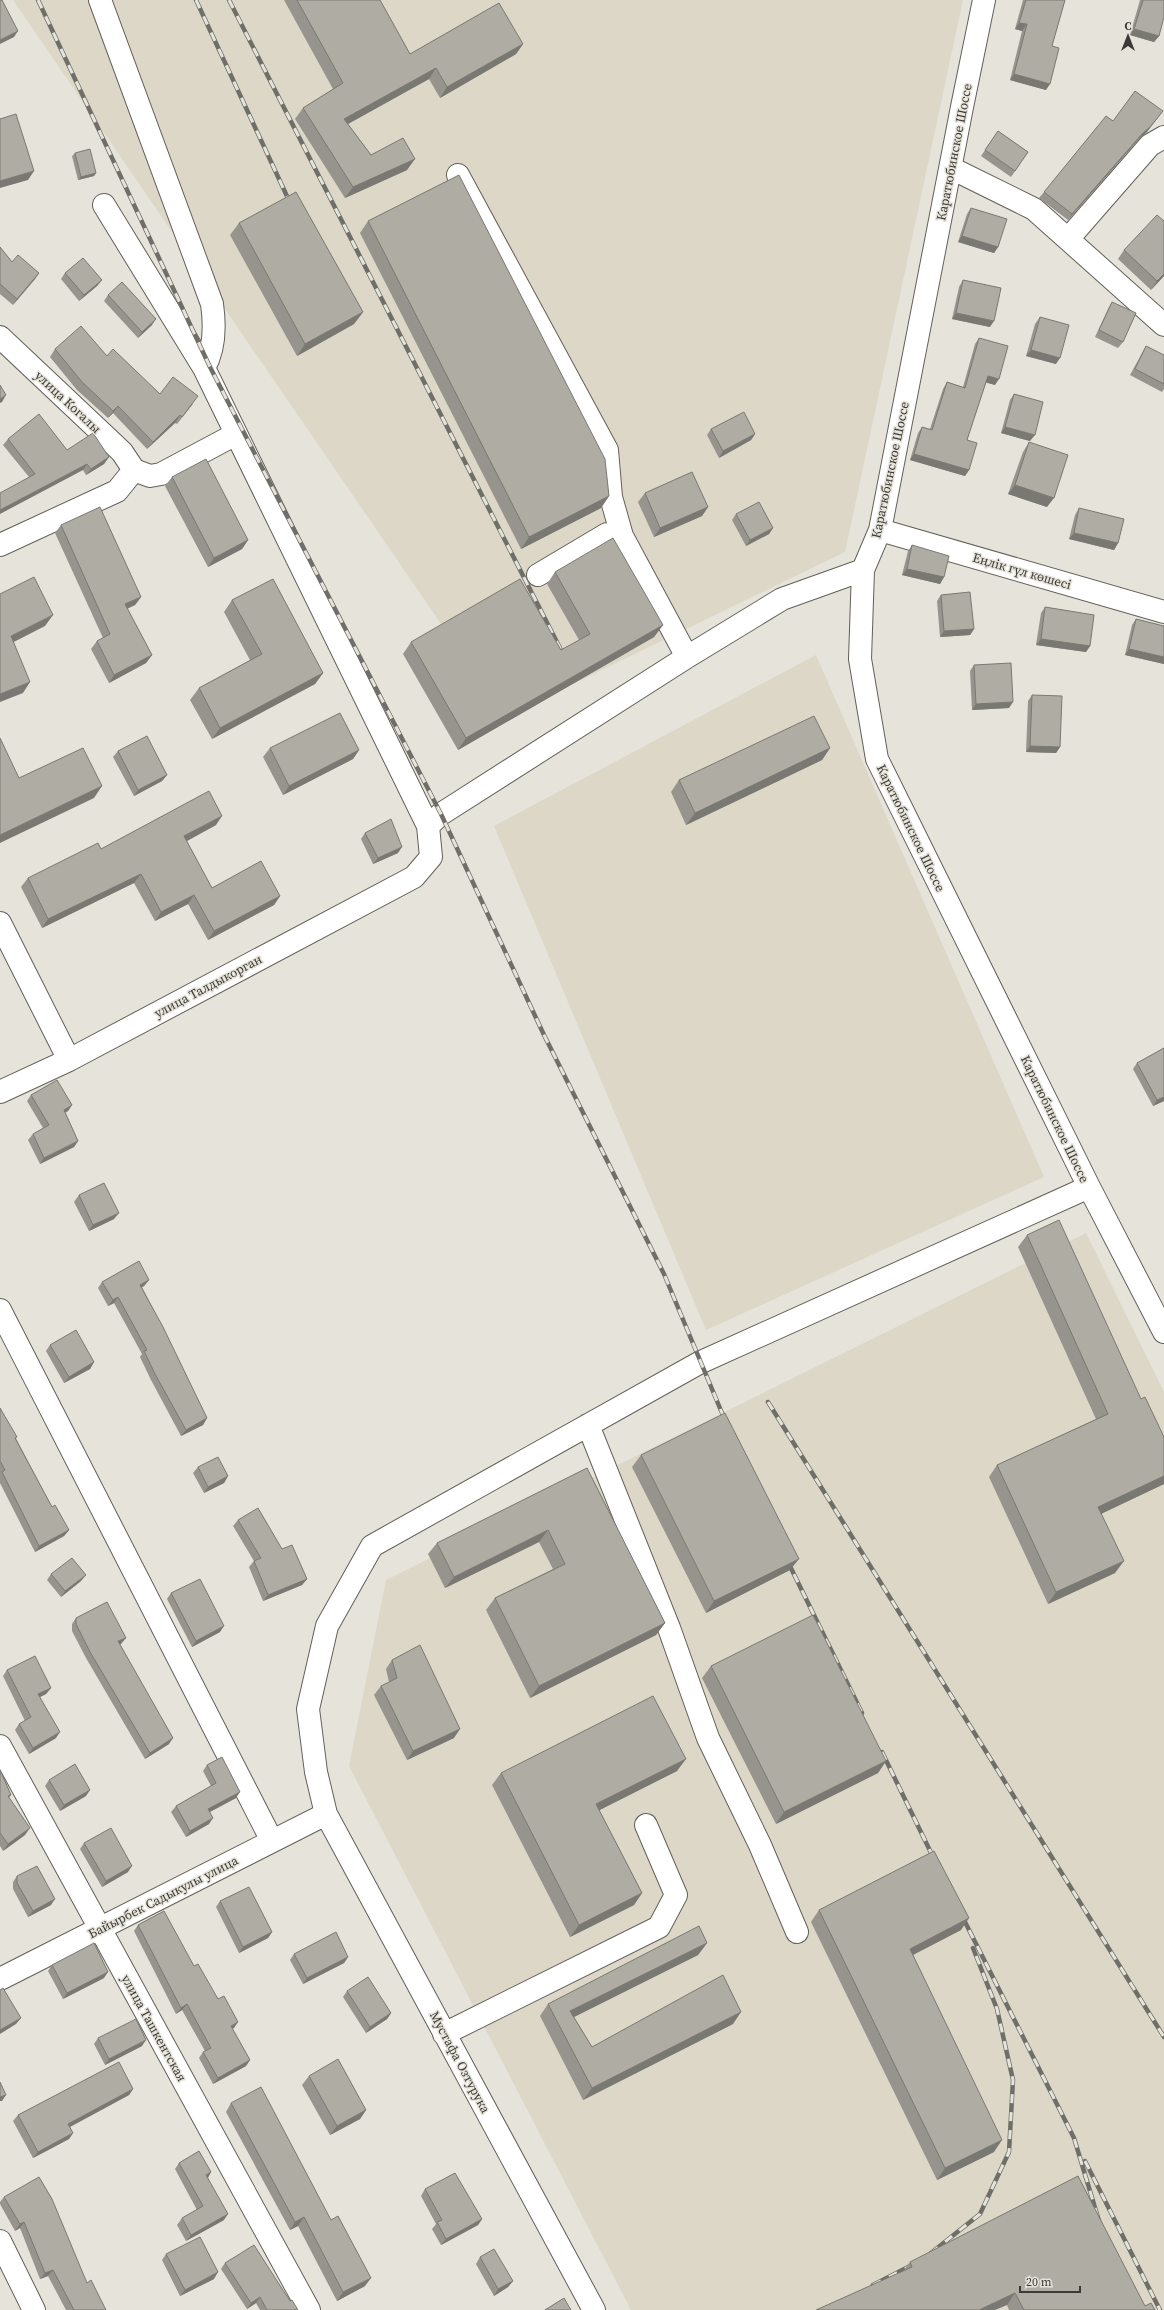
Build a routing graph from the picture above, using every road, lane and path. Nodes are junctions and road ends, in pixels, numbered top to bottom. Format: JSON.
{"nodes":[{"id":1,"x":100,"y":0,"type":"edge"},
{"id":2,"x":984,"y":0,"type":"edge"},
{"id":3,"x":1164,"y":137,"type":"edge"},
{"id":4,"x":951,"y":168,"type":"junction"},
{"id":5,"x":458,"y":175,"type":"edge"},
{"id":6,"x":104,"y":205,"type":"dead end"},
{"id":7,"x":1068,"y":239,"type":"junction"},
{"id":8,"x":1164,"y":325,"type":"edge"},
{"id":9,"x":2,"y":342,"type":"edge"},
{"id":10,"x":204,"y":368,"type":"junction"},
{"id":11,"x":236,"y":434,"type":"junction"},
{"id":12,"x":134,"y":470,"type":"junction"},
{"id":13,"x":880,"y":530,"type":"junction"},
{"id":14,"x":622,"y":536,"type":"junction"},
{"id":15,"x":0,"y":545,"type":"edge"},
{"id":16,"x":863,"y":570,"type":"junction"},
{"id":17,"x":538,"y":575,"type":"dead end"},
{"id":18,"x":1164,"y":612,"type":"edge"},
{"id":19,"x":687,"y":657,"type":"junction"},
{"id":20,"x":428,"y":826,"type":"junction"},
{"id":21,"x":0,"y":923,"type":"edge"},
{"id":22,"x":69,"y":1060,"type":"junction"},
{"id":23,"x":0,"y":1092,"type":"edge"},
{"id":24,"x":1089,"y":1187,"type":"junction"},
{"id":25,"x":0,"y":1310,"type":"edge"},
{"id":26,"x":1164,"y":1332,"type":"edge"},
{"id":27,"x":588,"y":1425,"type":"junction"},
{"id":28,"x":0,"y":1746,"type":"edge"},
{"id":29,"x":326,"y":1814,"type":"junction"},
{"id":30,"x":646,"y":1825,"type":"dead end"},
{"id":31,"x":272,"y":1841,"type":"junction"},
{"id":32,"x":100,"y":1930,"type":"junction"},
{"id":33,"x":797,"y":1932,"type":"dead end"},
{"id":34,"x":0,"y":1979,"type":"edge"},
{"id":35,"x":444,"y":2034,"type":"junction"},
{"id":36,"x":0,"y":2241,"type":"edge"},
{"id":37,"x":34,"y":2310,"type":"edge"},
{"id":38,"x":309,"y":2310,"type":"edge"},
{"id":39,"x":594,"y":2310,"type":"edge"}],
"edges":[{"from":1,"to":10,"type":"street"},
{"from":2,"to":4,"type":"street","name":"Каратюбинское Шоссе"},
{"from":3,"to":7,"type":"street"},
{"from":4,"to":7,"type":"street"},
{"from":4,"to":13,"type":"street","name":"Каратюбинское Шоссе"},
{"from":5,"to":14,"type":"street"},
{"from":6,"to":10,"type":"street"},
{"from":7,"to":8,"type":"street"},
{"from":9,"to":12,"type":"street","name":"улица Когалы"},
{"from":10,"to":11,"type":"street"},
{"from":11,"to":12,"type":"street"},
{"from":11,"to":20,"type":"street"},
{"from":12,"to":15,"type":"street"},
{"from":13,"to":16,"type":"street","name":"Каратюбинское Шоссе"},
{"from":13,"to":18,"type":"street","name":"Еңлік гүл көшесі"},
{"from":14,"to":17,"type":"street"},
{"from":14,"to":19,"type":"street"},
{"from":16,"to":19,"type":"street"},
{"from":16,"to":24,"type":"street","name":"Каратюбинское Шоссе"},
{"from":19,"to":20,"type":"street"},
{"from":20,"to":22,"type":"street","name":"улица Талдыкорган"},
{"from":21,"to":22,"type":"street"},
{"from":22,"to":23,"type":"street","name":"улица Талдыкорган"},
{"from":24,"to":26,"type":"street","name":"Каратюбинское Шоссе"},
{"from":24,"to":27,"type":"street","name":"Мустафа Озтурука"},
{"from":25,"to":31,"type":"street"},
{"from":27,"to":29,"type":"street","name":"Мустафа Озтурука"},
{"from":27,"to":33,"type":"street"},
{"from":28,"to":32,"type":"street","name":"улица Ташкентская"},
{"from":29,"to":31,"type":"street","name":"Байырбек Садыкулы улица"},
{"from":29,"to":35,"type":"street","name":"Мустафа Озтурука"},
{"from":30,"to":35,"type":"street"},
{"from":31,"to":32,"type":"street","name":"Байырбек Садыкулы улица"},
{"from":32,"to":34,"type":"street","name":"Байырбек Садыкулы улица"},
{"from":32,"to":38,"type":"street","name":"улица Ташкентская"},
{"from":35,"to":39,"type":"street","name":"Мустафа Озтурука"},
{"from":36,"to":37,"type":"street"}]}
